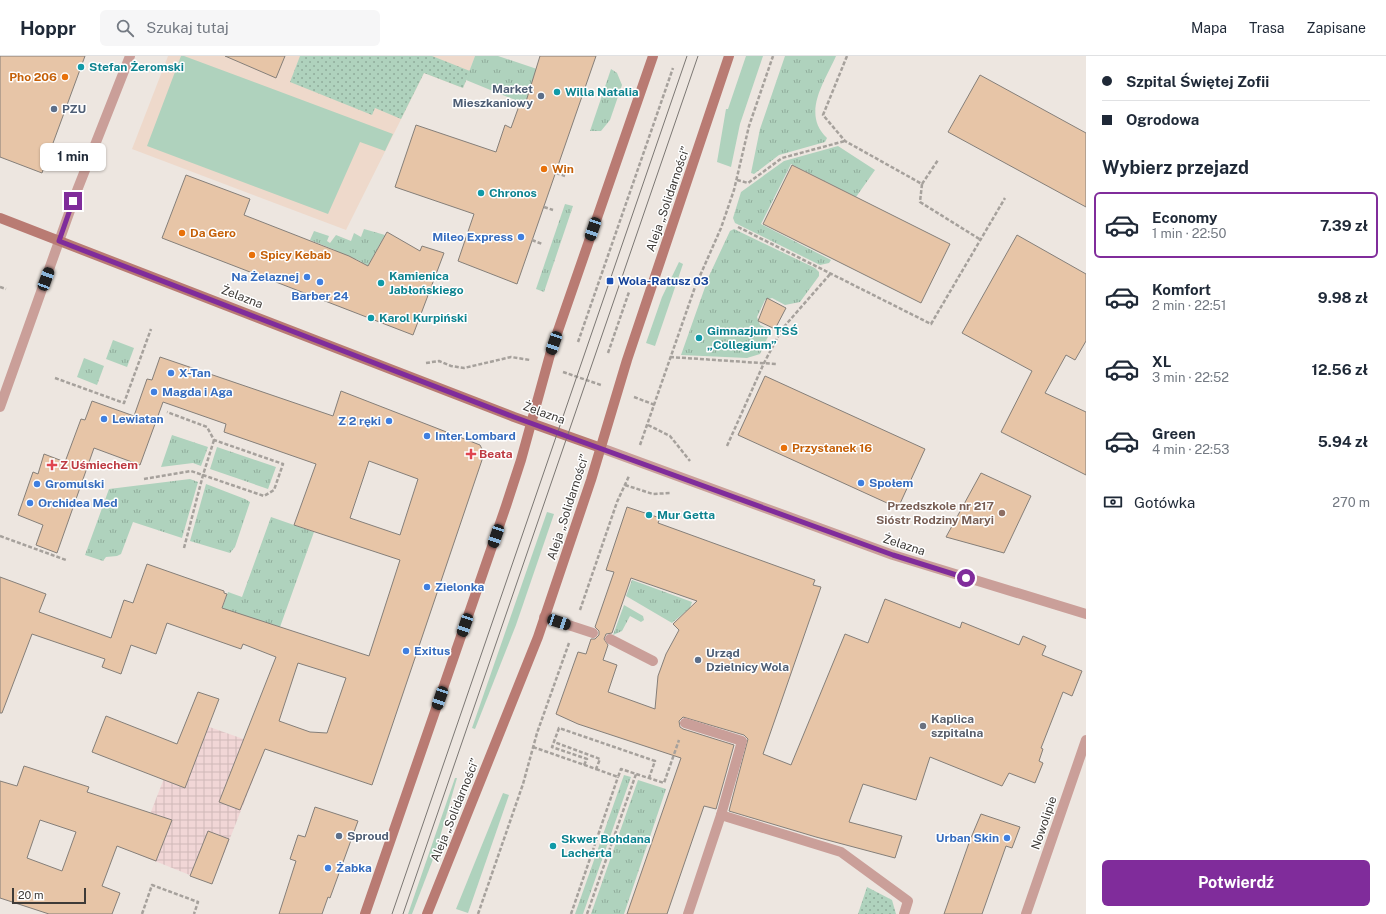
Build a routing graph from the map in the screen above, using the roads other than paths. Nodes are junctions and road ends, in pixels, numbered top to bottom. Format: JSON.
{"nodes":[{"id":1,"x":130,"y":56,"type":"edge"},
{"id":2,"x":653,"y":56,"type":"edge"},
{"id":3,"x":729,"y":56,"type":"edge"},
{"id":4,"x":0,"y":218,"type":"edge"},
{"id":5,"x":59,"y":241,"type":"junction"},
{"id":6,"x":0,"y":406,"type":"edge"},
{"id":7,"x":531,"y":423,"type":"junction"},
{"id":8,"x":601,"y":448,"type":"junction"},
{"id":9,"x":1086,"y":614,"type":"edge"},
{"id":10,"x":544,"y":617,"type":"junction"},
{"id":11,"x":593,"y":633,"type":"dead end"},
{"id":12,"x":610,"y":639,"type":"dead end"},
{"id":13,"x":653,"y":662,"type":"dead end"},
{"id":14,"x":685,"y":723,"type":"road end"},
{"id":15,"x":1086,"y":740,"type":"edge"},
{"id":16,"x":721,"y":815,"type":"junction"},
{"id":17,"x":366,"y":914,"type":"edge"},
{"id":18,"x":427,"y":914,"type":"edge"},
{"id":19,"x":688,"y":914,"type":"edge"},
{"id":20,"x":904,"y":914,"type":"edge"},
{"id":21,"x":1026,"y":914,"type":"edge"}],
"edges":[{"from":1,"to":5,"type":"street"},
{"from":2,"to":7,"type":"main road"},
{"from":3,"to":8,"type":"main road","name":"Aleja „Solidarności”"},
{"from":4,"to":5,"type":"main road","name":"Żelazna"},
{"from":5,"to":6,"type":"street"},
{"from":5,"to":7,"type":"main road","name":"Żelazna"},
{"from":7,"to":8,"type":"main road","name":"Żelazna"},
{"from":7,"to":17,"type":"main road"},
{"from":8,"to":9,"type":"street","name":"Żelazna"},
{"from":8,"to":10,"type":"main road","name":"Aleja „Solidarności”"},
{"from":10,"to":11,"type":"street"},
{"from":10,"to":18,"type":"main road","name":"Aleja „Solidarności”"},
{"from":12,"to":13,"type":"street"},
{"from":14,"to":16,"type":"street"},
{"from":15,"to":21,"type":"street","name":"Nowolipie"},
{"from":16,"to":19,"type":"street"},
{"from":16,"to":20,"type":"street"}]}
